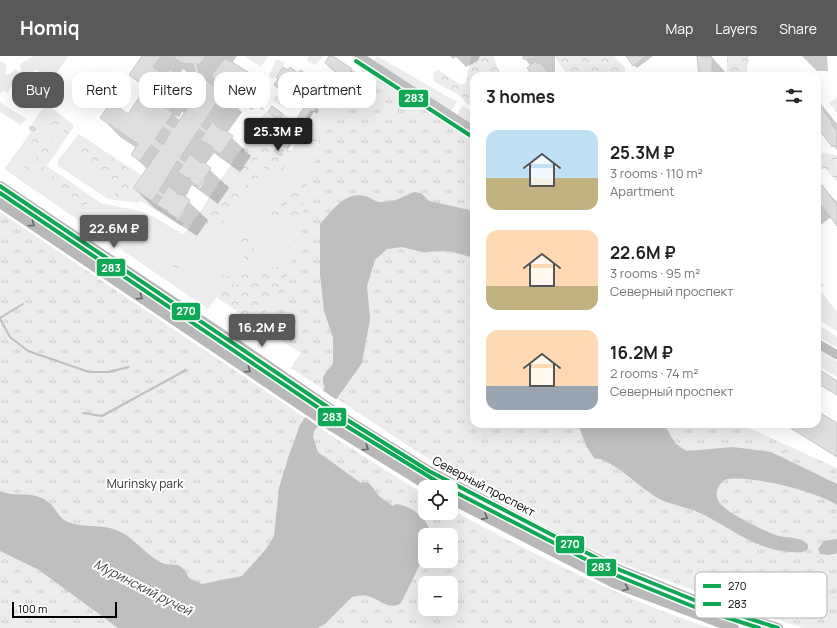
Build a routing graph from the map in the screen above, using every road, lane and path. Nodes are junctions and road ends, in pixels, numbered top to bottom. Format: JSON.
{"nodes":[{"id":1,"x":359,"y":56,"type":"edge"},
{"id":2,"x":470,"y":128,"type":"edge"},
{"id":3,"x":0,"y":186,"type":"edge"},
{"id":4,"x":0,"y":203,"type":"edge"},
{"id":5,"x":821,"y":345,"type":"edge"},
{"id":6,"x":837,"y":355,"type":"edge"},
{"id":7,"x":419,"y":480,"type":"edge"},
{"id":8,"x":458,"y":502,"type":"edge"},
{"id":9,"x":695,"y":600,"type":"edge"},
{"id":10,"x":695,"y":613,"type":"edge"},
{"id":11,"x":707,"y":618,"type":"edge"},
{"id":12,"x":748,"y":618,"type":"edge"},
{"id":13,"x":734,"y":628,"type":"edge"},
{"id":14,"x":778,"y":628,"type":"edge"}],
"edges":[{"from":1,"to":2,"type":"street"},
{"from":3,"to":9,"type":"main road","name":"Северный проспект"},
{"from":4,"to":7,"type":"main road","one_way":true},
{"from":5,"to":6,"type":"street"},
{"from":8,"to":10,"type":"main road","one_way":true},
{"from":11,"to":13,"type":"main road","one_way":true},
{"from":12,"to":14,"type":"main road","name":"Северный проспект"}]}
